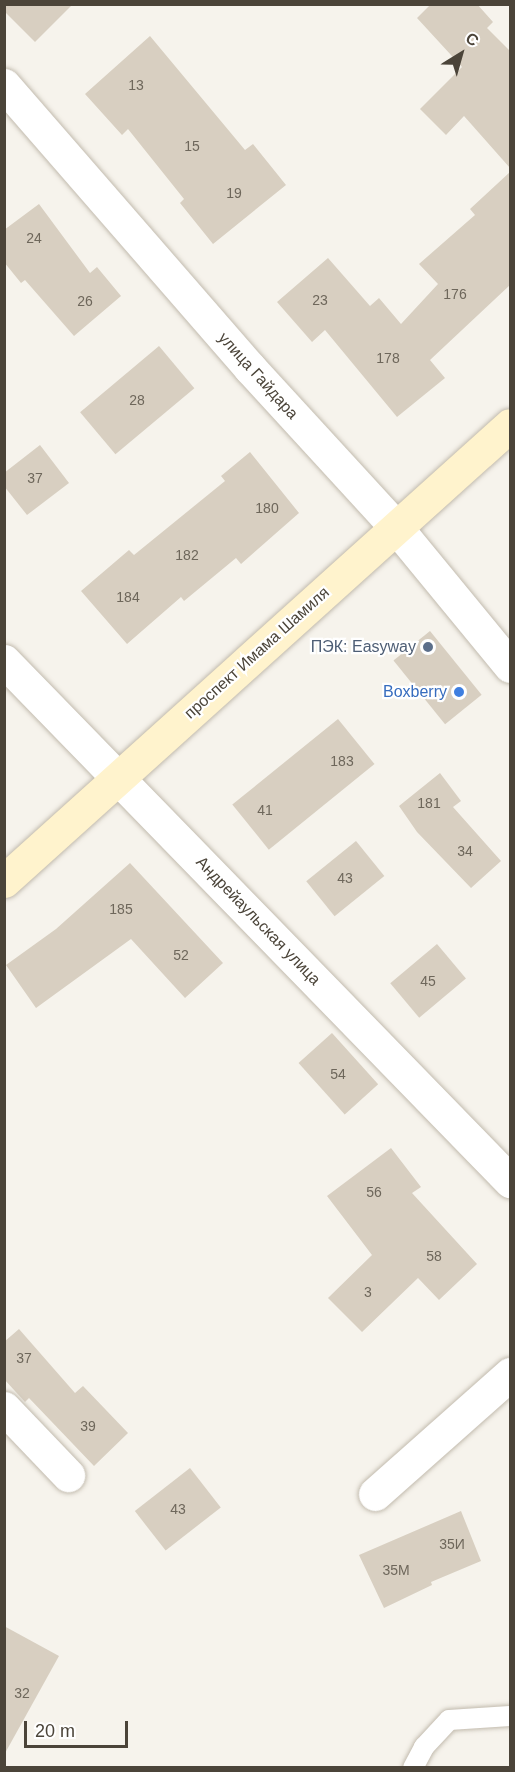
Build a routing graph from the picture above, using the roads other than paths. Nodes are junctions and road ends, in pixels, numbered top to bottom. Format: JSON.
{"nodes":[{"id":1,"x":4,"y":85,"type":"edge"},
{"id":2,"x":510,"y":426,"type":"edge"},
{"id":3,"x":396,"y":526,"type":"junction"},
{"id":4,"x":4,"y":661,"type":"edge"},
{"id":5,"x":510,"y":666,"type":"edge"},
{"id":6,"x":119,"y":778,"type":"junction"},
{"id":7,"x":4,"y":881,"type":"edge"},
{"id":8,"x":510,"y":1181,"type":"edge"},
{"id":9,"x":510,"y":1374,"type":"edge"},
{"id":10,"x":4,"y":1408,"type":"edge"},
{"id":11,"x":68,"y":1474,"type":"dead end"},
{"id":12,"x":375,"y":1494,"type":"dead end"},
{"id":13,"x":510,"y":1716,"type":"edge"},
{"id":14,"x":413,"y":1767,"type":"edge"}],
"edges":[{"from":1,"to":3,"type":"street","name":"улица Гайдара"},
{"from":2,"to":3,"type":"main road","name":"проспект Имама Шамиля"},
{"from":3,"to":5,"type":"street","name":"улица Гайдара"},
{"from":3,"to":6,"type":"main road","name":"проспект Имама Шамиля"},
{"from":4,"to":6,"type":"street","name":"Андрейаульская улица"},
{"from":6,"to":7,"type":"main road","name":"проспект Имама Шамиля"},
{"from":6,"to":8,"type":"street","name":"Андрейаульская улица"},
{"from":9,"to":12,"type":"street"},
{"from":10,"to":11,"type":"street"},
{"from":13,"to":14,"type":"lane"}]}
